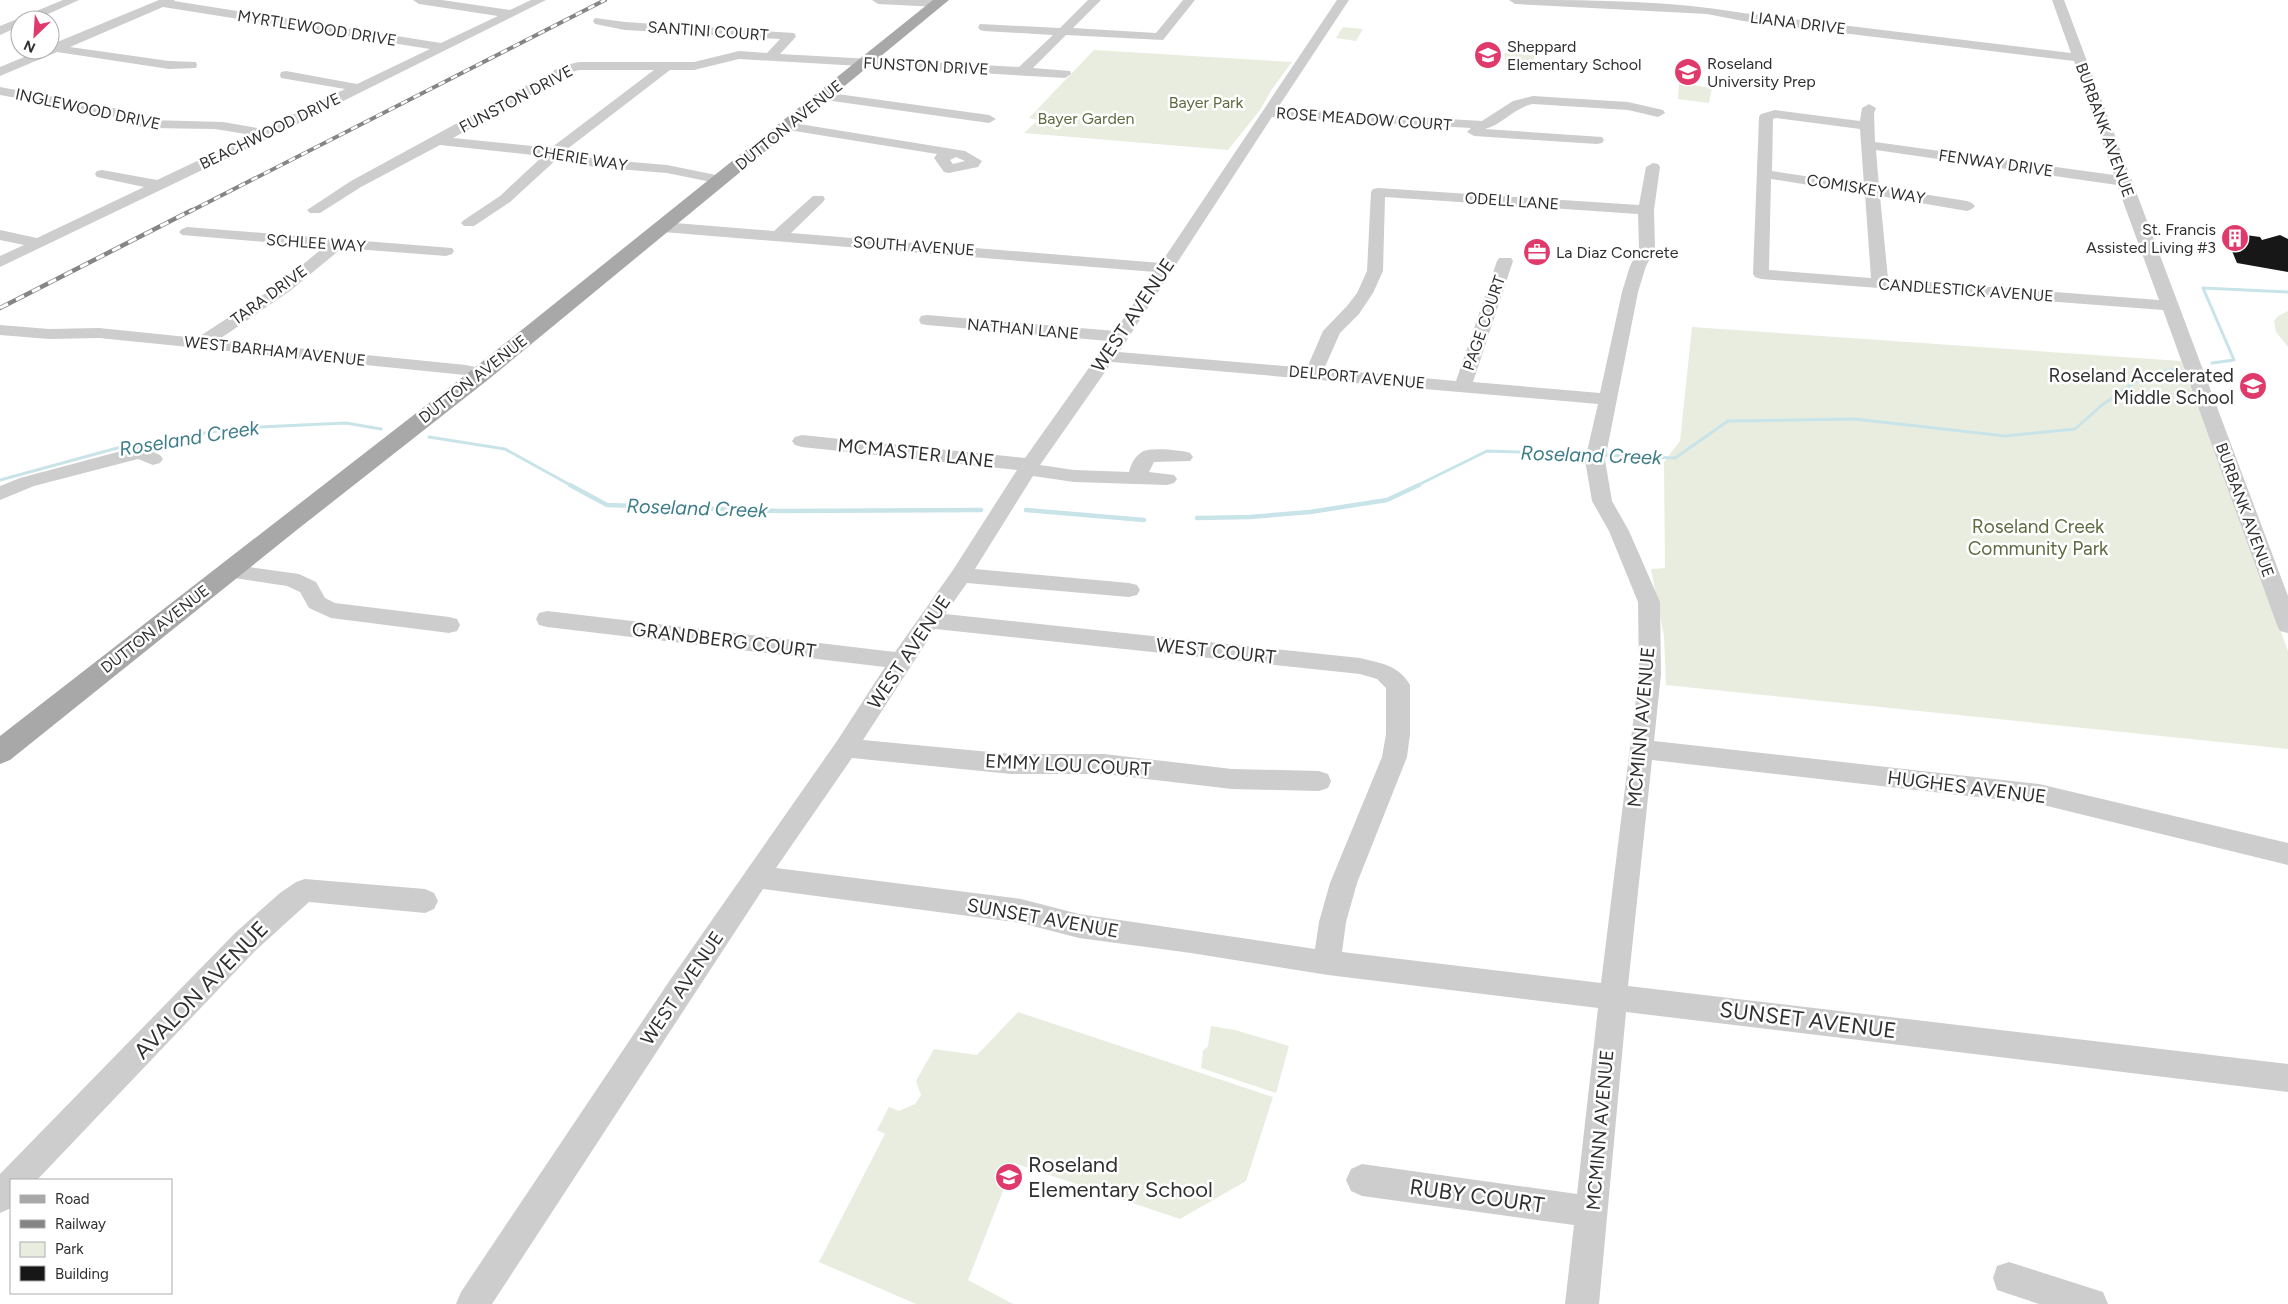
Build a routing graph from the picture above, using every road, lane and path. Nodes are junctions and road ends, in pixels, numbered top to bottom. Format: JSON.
{"nodes":[{"id":1,"x":73,"y":0,"type":"edge"},
{"id":2,"x":419,"y":0,"type":"edge"},
{"id":3,"x":540,"y":0,"type":"edge"},
{"id":4,"x":878,"y":0,"type":"edge"},
{"id":5,"x":1095,"y":0,"type":"edge"},
{"id":6,"x":1189,"y":0,"type":"edge"},
{"id":7,"x":1343,"y":0,"type":"edge"},
{"id":8,"x":1516,"y":0,"type":"edge"},
{"id":9,"x":2058,"y":0,"type":"edge"},
{"id":10,"x":165,"y":2,"type":"edge"},
{"id":11,"x":940,"y":2,"type":"edge"},
{"id":12,"x":1676,"y":9,"type":"junction"},
{"id":13,"x":49,"y":10,"type":"edge"},
{"id":14,"x":512,"y":14,"type":"junction"},
{"id":15,"x":600,"y":21,"type":"dead end"},
{"id":16,"x":1674,"y":23,"type":"dead end"},
{"id":17,"x":984,"y":27,"type":"dead end"},
{"id":18,"x":1063,"y":32,"type":"junction"},
{"id":19,"x":60,"y":44,"type":"edge"},
{"id":20,"x":60,"y":48,"type":"edge"},
{"id":21,"x":443,"y":48,"type":"junction"},
{"id":22,"x":771,"y":56,"type":"junction"},
{"id":23,"x":2080,"y":58,"type":"junction"},
{"id":24,"x":25,"y":60,"type":"edge"},
{"id":25,"x":865,"y":63,"type":"junction"},
{"id":26,"x":191,"y":65,"type":"dead end"},
{"id":27,"x":666,"y":67,"type":"junction"},
{"id":28,"x":1023,"y":71,"type":"junction"},
{"id":29,"x":0,"y":72,"type":"edge"},
{"id":30,"x":1065,"y":74,"type":"dead end"},
{"id":31,"x":286,"y":75,"type":"dead end"},
{"id":32,"x":360,"y":88,"type":"junction"},
{"id":33,"x":0,"y":91,"type":"edge"},
{"id":34,"x":824,"y":96,"type":"junction"},
{"id":35,"x":1869,"y":108,"type":"dead end"},
{"id":36,"x":1658,"y":112,"type":"dead end"},
{"id":37,"x":1268,"y":113,"type":"junction"},
{"id":38,"x":989,"y":119,"type":"dead end"},
{"id":39,"x":787,"y":126,"type":"junction"},
{"id":40,"x":1460,"y":126,"type":"junction"},
{"id":41,"x":1867,"y":126,"type":"junction"},
{"id":42,"x":266,"y":134,"type":"junction"},
{"id":43,"x":1597,"y":140,"type":"dead end"},
{"id":44,"x":438,"y":142,"type":"junction"},
{"id":45,"x":1868,"y":145,"type":"junction"},
{"id":46,"x":554,"y":153,"type":"junction"},
{"id":47,"x":955,"y":153,"type":"dead end"},
{"id":48,"x":1653,"y":167,"type":"dead end"},
{"id":49,"x":102,"y":174,"type":"dead end"},
{"id":50,"x":1765,"y":174,"type":"junction"},
{"id":51,"x":721,"y":180,"type":"junction"},
{"id":52,"x":2123,"y":181,"type":"junction"},
{"id":53,"x":158,"y":185,"type":"junction"},
{"id":54,"x":1872,"y":190,"type":"junction"},
{"id":55,"x":818,"y":199,"type":"dead end"},
{"id":56,"x":1967,"y":206,"type":"dead end"},
{"id":57,"x":315,"y":210,"type":"dead end"},
{"id":58,"x":1646,"y":210,"type":"junction"},
{"id":59,"x":469,"y":223,"type":"dead end"},
{"id":60,"x":663,"y":227,"type":"junction"},
{"id":61,"x":187,"y":232,"type":"dead end"},
{"id":62,"x":0,"y":235,"type":"edge"},
{"id":63,"x":778,"y":236,"type":"junction"},
{"id":64,"x":39,"y":243,"type":"junction"},
{"id":65,"x":336,"y":245,"type":"junction"},
{"id":66,"x":446,"y":252,"type":"dead end"},
{"id":67,"x":1505,"y":261,"type":"dead end"},
{"id":68,"x":0,"y":262,"type":"edge"},
{"id":69,"x":1165,"y":268,"type":"junction"},
{"id":70,"x":1880,"y":283,"type":"junction"},
{"id":71,"x":2170,"y":306,"type":"junction"},
{"id":72,"x":927,"y":320,"type":"dead end"},
{"id":73,"x":0,"y":323,"type":"edge"},
{"id":74,"x":0,"y":330,"type":"edge"},
{"id":75,"x":69,"y":333,"type":"junction"},
{"id":76,"x":1119,"y":337,"type":"junction"},
{"id":77,"x":201,"y":343,"type":"junction"},
{"id":78,"x":1107,"y":356,"type":"junction"},
{"id":79,"x":1314,"y":373,"type":"junction"},
{"id":80,"x":481,"y":374,"type":"junction"},
{"id":81,"x":1464,"y":386,"type":"junction"},
{"id":82,"x":1608,"y":399,"type":"junction"},
{"id":83,"x":802,"y":441,"type":"dead end"},
{"id":84,"x":1182,"y":457,"type":"dead end"},
{"id":85,"x":153,"y":459,"type":"dead end"},
{"id":86,"x":1029,"y":467,"type":"junction"},
{"id":87,"x":1137,"y":479,"type":"junction"},
{"id":88,"x":1167,"y":479,"type":"dead end"},
{"id":89,"x":0,"y":494,"type":"edge"},
{"id":90,"x":228,"y":571,"type":"junction"},
{"id":91,"x":961,"y":575,"type":"junction"},
{"id":92,"x":1129,"y":590,"type":"dead end"},
{"id":93,"x":547,"y":619,"type":"dead end"},
{"id":94,"x":929,"y":620,"type":"junction"},
{"id":95,"x":448,"y":624,"type":"dead end"},
{"id":96,"x":2288,"y":625,"type":"edge"},
{"id":97,"x":901,"y":661,"type":"junction"},
{"id":98,"x":846,"y":748,"type":"junction"},
{"id":99,"x":1641,"y":749,"type":"junction"},
{"id":100,"x":0,"y":752,"type":"edge"},
{"id":101,"x":1319,"y":781,"type":"dead end"},
{"id":102,"x":2288,"y":854,"type":"edge"},
{"id":103,"x":757,"y":877,"type":"junction"},
{"id":104,"x":425,"y":901,"type":"dead end"},
{"id":105,"x":1328,"y":962,"type":"junction"},
{"id":106,"x":1612,"y":997,"type":"junction"},
{"id":107,"x":2288,"y":1078,"type":"edge"},
{"id":108,"x":17,"y":1179,"type":"edge"},
{"id":109,"x":1362,"y":1180,"type":"dead end"},
{"id":110,"x":10,"y":1187,"type":"edge"},
{"id":111,"x":0,"y":1197,"type":"edge"},
{"id":112,"x":1592,"y":1212,"type":"junction"},
{"id":113,"x":2009,"y":1278,"type":"dead end"},
{"id":114,"x":473,"y":1304,"type":"edge"},
{"id":115,"x":1582,"y":1304,"type":"edge"},
{"id":116,"x":2091,"y":1304,"type":"edge"}],
"edges":[{"from":1,"to":13,"type":"street"},
{"from":2,"to":14,"type":"street"},
{"from":3,"to":14,"type":"street","name":"BEACHWOOD DRIVE"},
{"from":4,"to":11,"type":"street"},
{"from":5,"to":18,"type":"street"},
{"from":6,"to":18,"type":"street"},
{"from":7,"to":37,"type":"street","name":"WEST AVENUE"},
{"from":8,"to":12,"type":"street","name":"LIANA DRIVE"},
{"from":9,"to":23,"type":"street","name":"BURBANK AVENUE"},
{"from":10,"to":19,"type":"street"},
{"from":10,"to":21,"type":"street","name":"MYRTLEWOOD DRIVE"},
{"from":11,"to":25,"type":"main road","name":"DUTTON AVENUE"},
{"from":12,"to":16,"type":"street"},
{"from":12,"to":23,"type":"street","name":"LIANA DRIVE"},
{"from":14,"to":21,"type":"street","name":"BEACHWOOD DRIVE"},
{"from":15,"to":22,"type":"street","name":"SANTINI COURT"},
{"from":17,"to":18,"type":"street"},
{"from":18,"to":28,"type":"street"},
{"from":20,"to":26,"type":"street"},
{"from":21,"to":32,"type":"street","name":"BEACHWOOD DRIVE"},
{"from":22,"to":25,"type":"street","name":"FUNSTON DRIVE"},
{"from":22,"to":27,"type":"street","name":"FUNSTON DRIVE"},
{"from":23,"to":52,"type":"street","name":"BURBANK AVENUE"},
{"from":24,"to":29,"type":"street"},
{"from":25,"to":28,"type":"street","name":"FUNSTON DRIVE"},
{"from":25,"to":34,"type":"main road","name":"DUTTON AVENUE"},
{"from":27,"to":44,"type":"street","name":"FUNSTON DRIVE"},
{"from":27,"to":46,"type":"street"},
{"from":28,"to":30,"type":"street","name":"FUNSTON DRIVE"},
{"from":31,"to":32,"type":"street"},
{"from":32,"to":42,"type":"street","name":"BEACHWOOD DRIVE"},
{"from":33,"to":42,"type":"street","name":"INGLEWOOD DRIVE"},
{"from":34,"to":38,"type":"street"},
{"from":34,"to":39,"type":"main road","name":"DUTTON AVENUE"},
{"from":35,"to":41,"type":"street"},
{"from":36,"to":40,"type":"street","name":"ROSE MEADOW COURT"},
{"from":37,"to":40,"type":"street","name":"ROSE MEADOW COURT"},
{"from":37,"to":69,"type":"street","name":"WEST AVENUE"},
{"from":39,"to":47,"type":"street"},
{"from":39,"to":51,"type":"main road","name":"DUTTON AVENUE"},
{"from":40,"to":43,"type":"street","name":"ROSE MEADOW COURT"},
{"from":41,"to":45,"type":"street"},
{"from":41,"to":50,"type":"street"},
{"from":42,"to":53,"type":"street","name":"BEACHWOOD DRIVE"},
{"from":44,"to":46,"type":"street","name":"CHERIE WAY"},
{"from":44,"to":57,"type":"street","name":"FUNSTON DRIVE"},
{"from":45,"to":52,"type":"street","name":"FENWAY DRIVE"},
{"from":45,"to":54,"type":"street"},
{"from":46,"to":51,"type":"street","name":"CHERIE WAY"},
{"from":46,"to":59,"type":"street"},
{"from":48,"to":58,"type":"street","name":"MCMINN AVENUE"},
{"from":49,"to":53,"type":"street"},
{"from":50,"to":54,"type":"street","name":"COMISKEY WAY"},
{"from":50,"to":70,"type":"street","name":"CANDLESTICK AVENUE"},
{"from":51,"to":60,"type":"main road","name":"DUTTON AVENUE"},
{"from":52,"to":71,"type":"street","name":"BURBANK AVENUE"},
{"from":53,"to":64,"type":"street","name":"BEACHWOOD DRIVE"},
{"from":54,"to":56,"type":"street","name":"COMISKEY WAY"},
{"from":54,"to":70,"type":"street"},
{"from":55,"to":63,"type":"street"},
{"from":58,"to":79,"type":"street","name":"ODELL LANE"},
{"from":58,"to":82,"type":"street","name":"MCMINN AVENUE"},
{"from":60,"to":63,"type":"street","name":"SOUTH AVENUE"},
{"from":60,"to":80,"type":"main road","name":"DUTTON AVENUE"},
{"from":61,"to":65,"type":"street","name":"SCHLEE WAY"},
{"from":62,"to":64,"type":"street"},
{"from":63,"to":69,"type":"street","name":"SOUTH AVENUE"},
{"from":64,"to":68,"type":"street","name":"BEACHWOOD DRIVE"},
{"from":65,"to":66,"type":"street","name":"SCHLEE WAY"},
{"from":65,"to":77,"type":"street","name":"TARA DRIVE"},
{"from":67,"to":81,"type":"street","name":"PAGE COURT"},
{"from":69,"to":76,"type":"street","name":"WEST AVENUE"},
{"from":70,"to":71,"type":"street","name":"CANDLESTICK AVENUE"},
{"from":71,"to":96,"type":"street","name":"BURBANK AVENUE"},
{"from":72,"to":76,"type":"street","name":"NATHAN LANE"},
{"from":73,"to":75,"type":"street","name":"WEST BARHAM AVENUE"},
{"from":74,"to":75,"type":"street","name":"WEST BARHAM AVENUE"},
{"from":75,"to":77,"type":"street","name":"WEST BARHAM AVENUE"},
{"from":76,"to":78,"type":"street","name":"WEST AVENUE"},
{"from":77,"to":80,"type":"street","name":"WEST BARHAM AVENUE"},
{"from":78,"to":79,"type":"street","name":"DELPORT AVENUE"},
{"from":78,"to":86,"type":"street","name":"WEST AVENUE"},
{"from":79,"to":81,"type":"street","name":"DELPORT AVENUE"},
{"from":80,"to":90,"type":"main road","name":"DUTTON AVENUE"},
{"from":81,"to":82,"type":"street","name":"DELPORT AVENUE"},
{"from":82,"to":99,"type":"street","name":"MCMINN AVENUE"},
{"from":83,"to":86,"type":"street","name":"MCMASTER LANE"},
{"from":84,"to":87,"type":"street"},
{"from":85,"to":89,"type":"street"},
{"from":86,"to":87,"type":"street","name":"MCMASTER LANE"},
{"from":86,"to":91,"type":"street","name":"WEST AVENUE"},
{"from":87,"to":88,"type":"street","name":"MCMASTER LANE"},
{"from":90,"to":95,"type":"street"},
{"from":90,"to":100,"type":"main road","name":"DUTTON AVENUE"},
{"from":91,"to":92,"type":"street"},
{"from":91,"to":94,"type":"street","name":"WEST AVENUE"},
{"from":93,"to":97,"type":"street","name":"GRANDBERG COURT"},
{"from":94,"to":97,"type":"street","name":"WEST AVENUE"},
{"from":94,"to":105,"type":"street","name":"WEST COURT"},
{"from":97,"to":98,"type":"street","name":"WEST AVENUE"},
{"from":98,"to":101,"type":"street","name":"EMMY LOU COURT"},
{"from":98,"to":103,"type":"street","name":"WEST AVENUE"},
{"from":99,"to":102,"type":"street","name":"HUGHES AVENUE"},
{"from":99,"to":106,"type":"street","name":"MCMINN AVENUE"},
{"from":103,"to":105,"type":"street","name":"SUNSET AVENUE"},
{"from":103,"to":114,"type":"street","name":"WEST AVENUE"},
{"from":104,"to":108,"type":"street","name":"AVALON AVENUE"},
{"from":105,"to":106,"type":"street","name":"SUNSET AVENUE"},
{"from":106,"to":107,"type":"street","name":"SUNSET AVENUE"},
{"from":106,"to":112,"type":"street","name":"MCMINN AVENUE"},
{"from":109,"to":112,"type":"street","name":"RUBY COURT"},
{"from":110,"to":111,"type":"street"},
{"from":112,"to":115,"type":"street","name":"MCMINN AVENUE"},
{"from":113,"to":116,"type":"street"}]}
